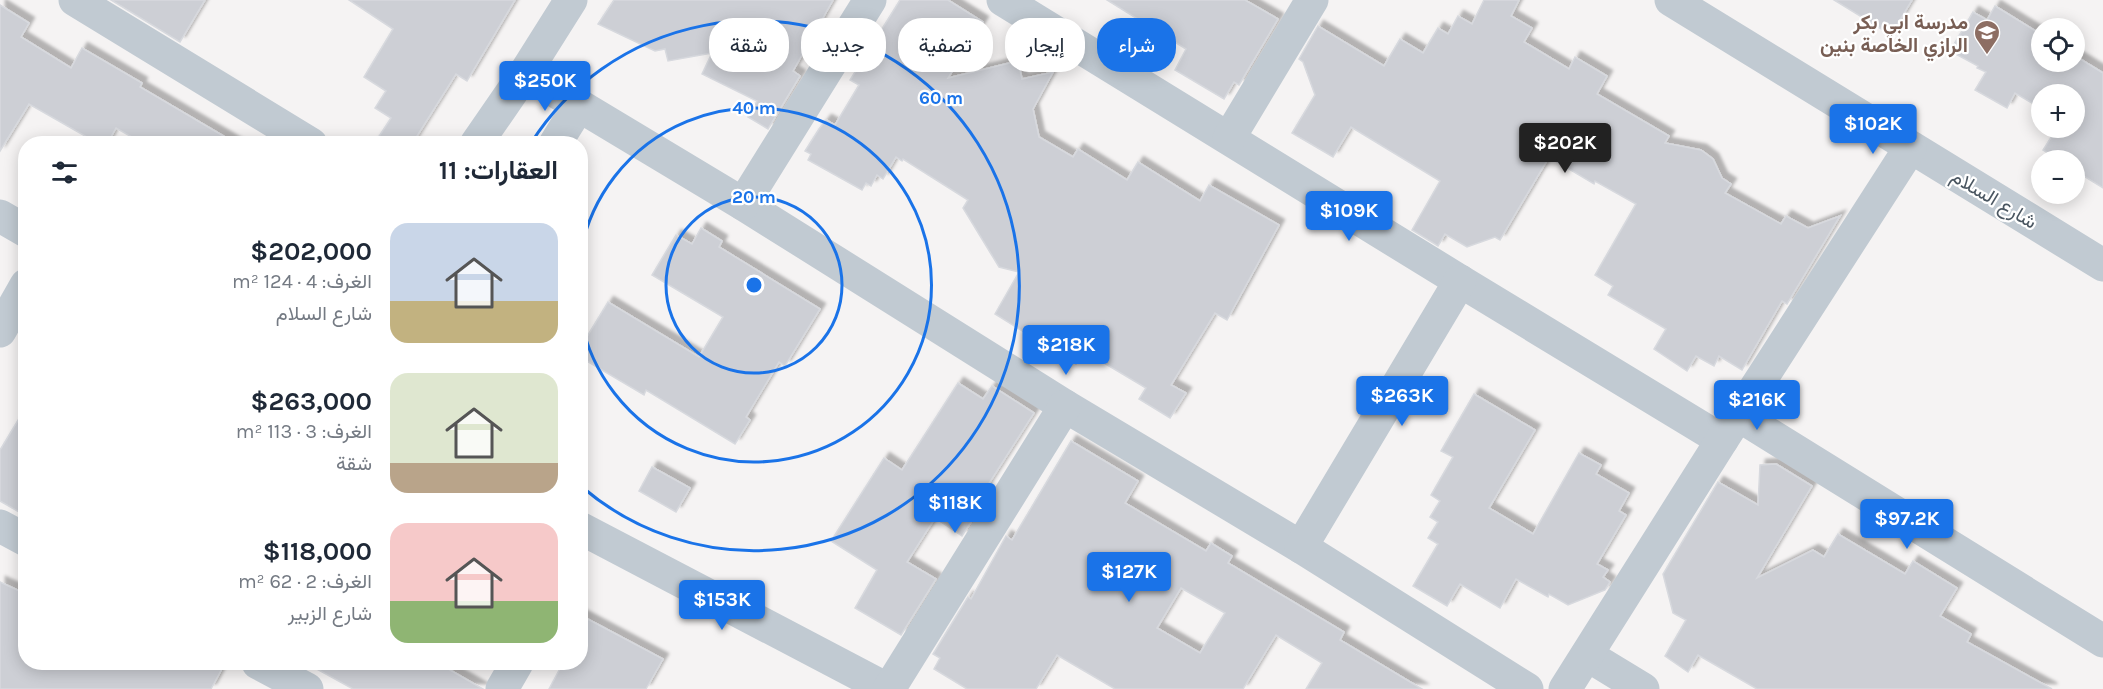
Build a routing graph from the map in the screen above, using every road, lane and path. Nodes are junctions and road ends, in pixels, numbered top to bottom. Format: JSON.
{"nodes":[{"id":1,"x":75,"y":0,"type":"edge"},
{"id":2,"x":571,"y":0,"type":"edge"},
{"id":3,"x":870,"y":0,"type":"edge"},
{"id":4,"x":1003,"y":0,"type":"edge"},
{"id":5,"x":1312,"y":0,"type":"edge"},
{"id":6,"x":1671,"y":0,"type":"edge"},
{"id":7,"x":525,"y":73,"type":"junction"},
{"id":8,"x":578,"y":107,"type":"junction"},
{"id":9,"x":299,"y":136,"type":"edge"},
{"id":10,"x":482,"y":136,"type":"edge"},
{"id":11,"x":560,"y":136,"type":"edge"},
{"id":12,"x":1228,"y":138,"type":"junction"},
{"id":13,"x":1910,"y":148,"type":"junction"},
{"id":14,"x":743,"y":204,"type":"junction"},
{"id":15,"x":0,"y":216,"type":"edge"},
{"id":16,"x":18,"y":226,"type":"edge"},
{"id":17,"x":2103,"y":265,"type":"edge"},
{"id":18,"x":1460,"y":282,"type":"junction"},
{"id":19,"x":18,"y":299,"type":"edge"},
{"id":20,"x":0,"y":331,"type":"edge"},
{"id":21,"x":1065,"y":406,"type":"junction"},
{"id":22,"x":1730,"y":427,"type":"junction"},
{"id":23,"x":0,"y":526,"type":"edge"},
{"id":24,"x":18,"y":536,"type":"edge"},
{"id":25,"x":588,"y":540,"type":"edge"},
{"id":26,"x":1301,"y":547,"type":"junction"},
{"id":27,"x":2103,"y":641,"type":"edge"},
{"id":28,"x":1587,"y":655,"type":"junction"},
{"id":29,"x":271,"y":670,"type":"edge"},
{"id":30,"x":513,"y":670,"type":"edge"},
{"id":31,"x":307,"y":689,"type":"edge"},
{"id":32,"x":502,"y":689,"type":"edge"},
{"id":33,"x":888,"y":689,"type":"edge"},
{"id":34,"x":1527,"y":689,"type":"edge"},
{"id":35,"x":1565,"y":689,"type":"edge"},
{"id":36,"x":1643,"y":689,"type":"edge"}],
"edges":[{"from":1,"to":9,"type":"street"},
{"from":2,"to":7,"type":"street"},
{"from":3,"to":14,"type":"street"},
{"from":4,"to":12,"type":"street"},
{"from":5,"to":12,"type":"street"},
{"from":6,"to":13,"type":"street","name":"شارع السلام"},
{"from":7,"to":8,"type":"street"},
{"from":7,"to":10,"type":"street"},
{"from":8,"to":11,"type":"street"},
{"from":8,"to":14,"type":"street"},
{"from":12,"to":18,"type":"street"},
{"from":13,"to":17,"type":"street","name":"شارع السلام"},
{"from":13,"to":22,"type":"street"},
{"from":14,"to":21,"type":"street"},
{"from":15,"to":16,"type":"street"},
{"from":18,"to":22,"type":"street"},
{"from":18,"to":26,"type":"street"},
{"from":19,"to":20,"type":"street"},
{"from":21,"to":26,"type":"street"},
{"from":21,"to":33,"type":"street"},
{"from":22,"to":27,"type":"street"},
{"from":22,"to":28,"type":"street"},
{"from":23,"to":24,"type":"street"},
{"from":25,"to":33,"type":"street"},
{"from":26,"to":34,"type":"street"},
{"from":28,"to":35,"type":"street"},
{"from":28,"to":36,"type":"street"},
{"from":29,"to":31,"type":"street"},
{"from":30,"to":32,"type":"street"}]}
